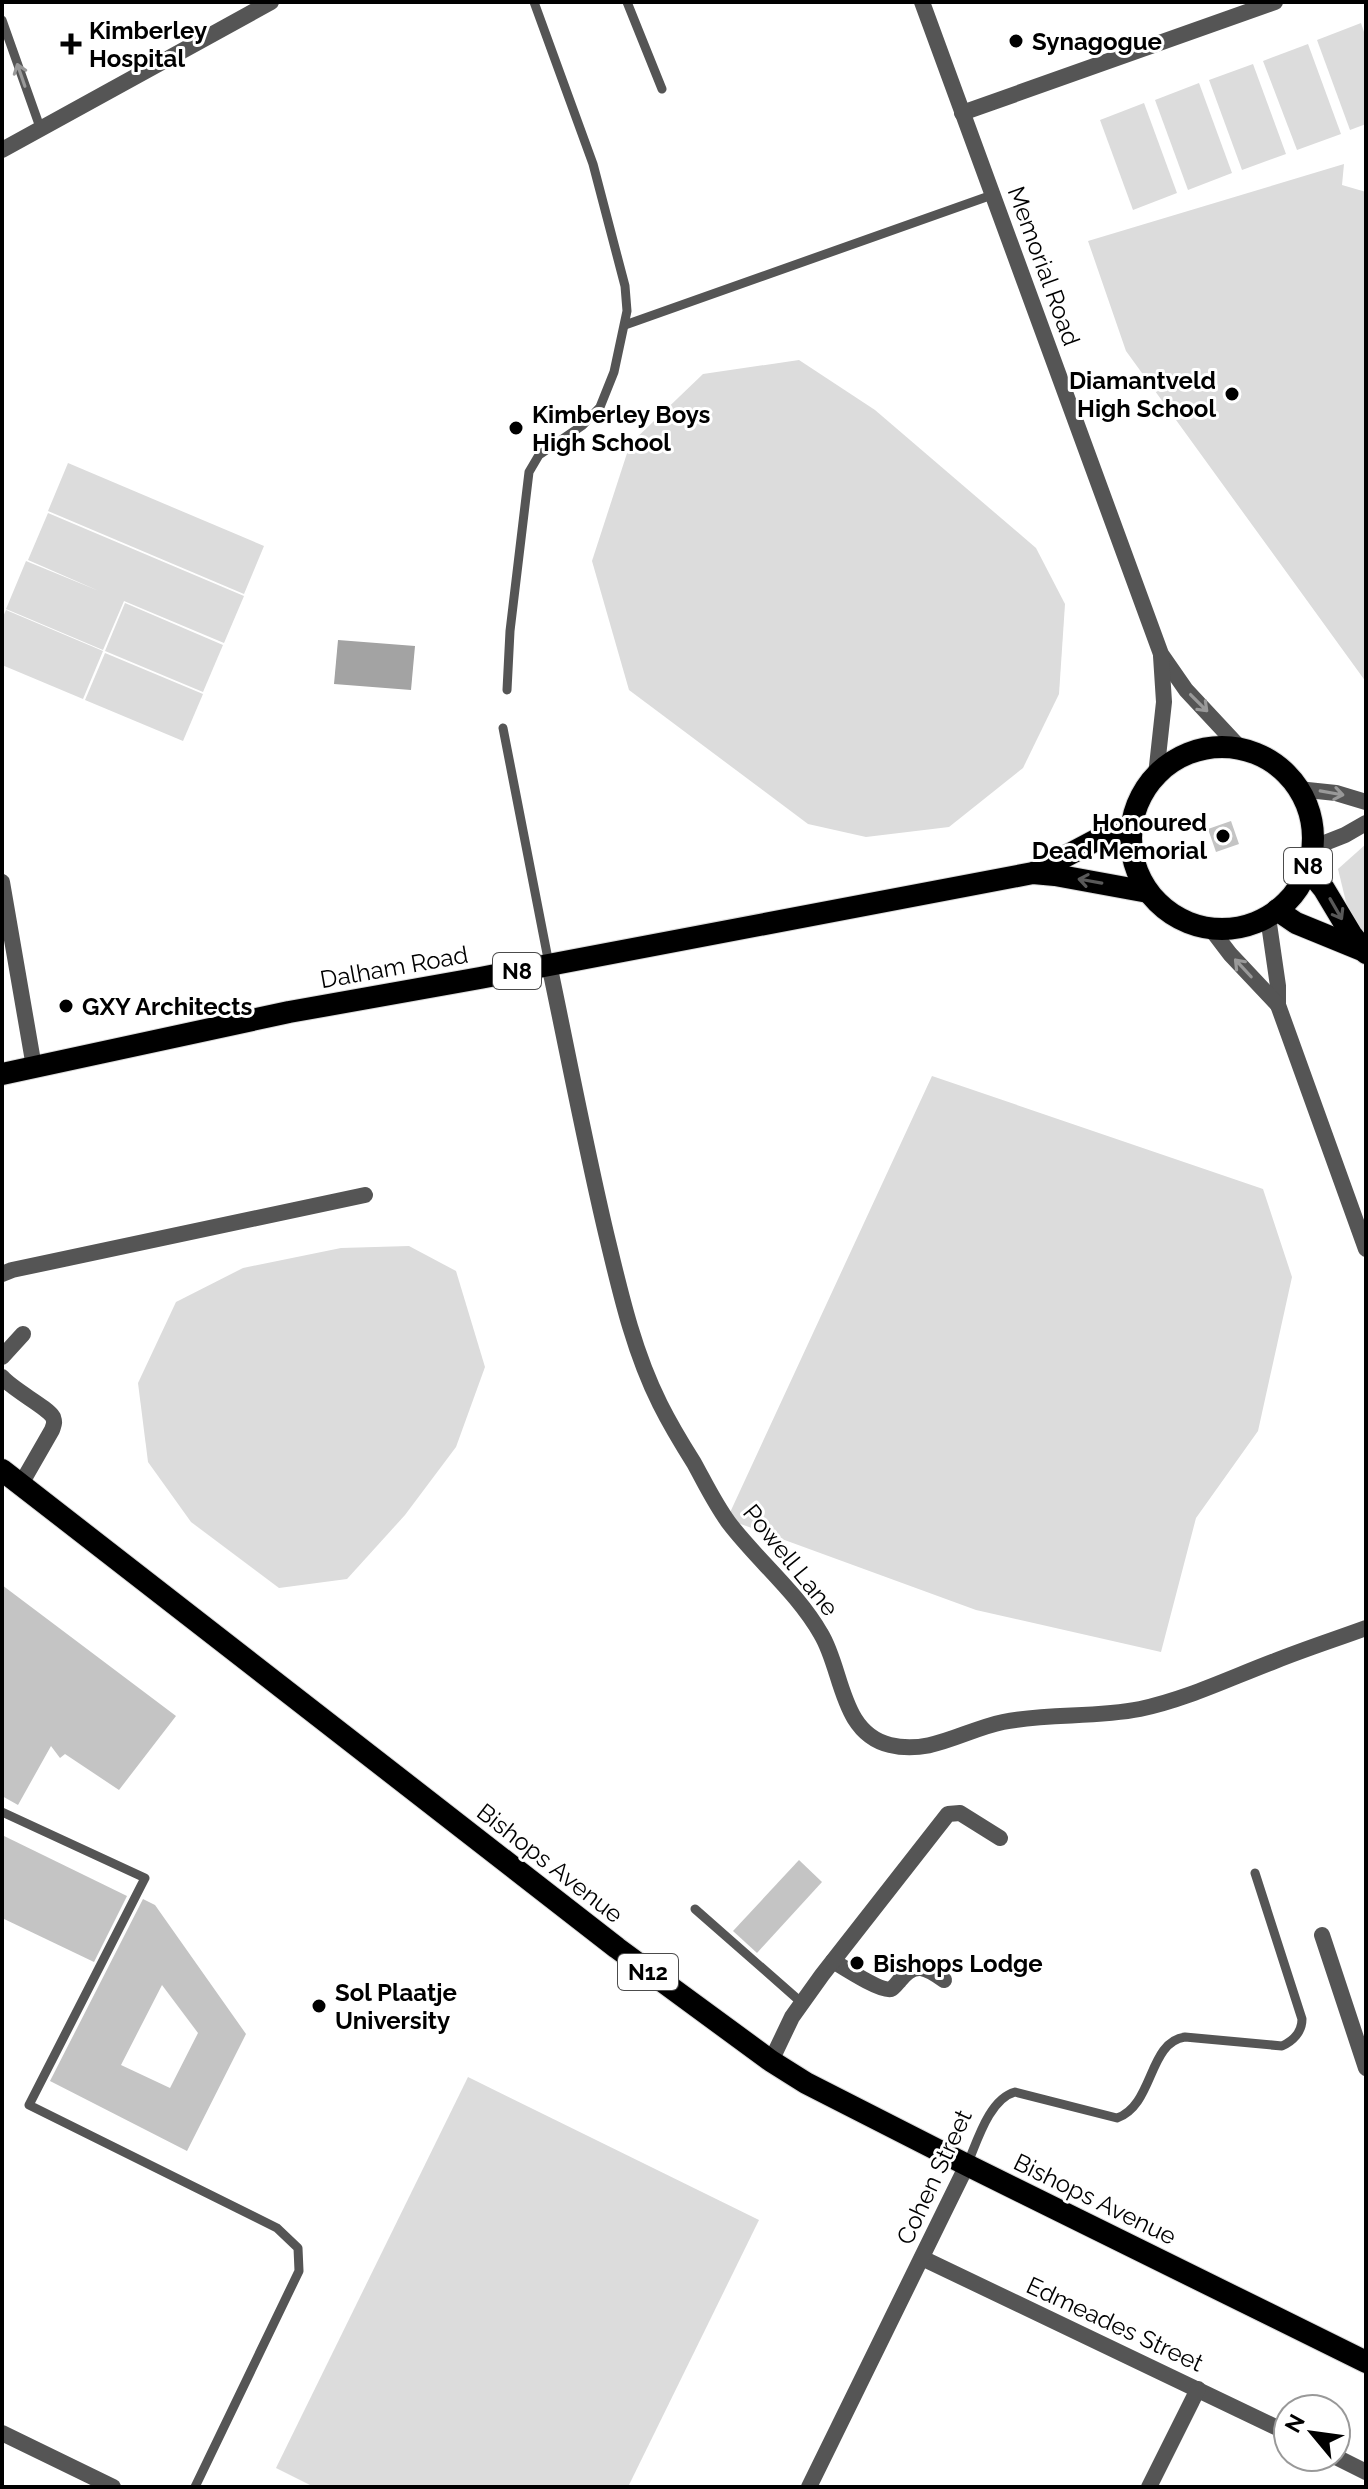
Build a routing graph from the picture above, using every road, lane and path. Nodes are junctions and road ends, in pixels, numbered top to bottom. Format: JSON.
{"nodes":[{"id":1,"x":271,"y":2,"type":"edge"},
{"id":2,"x":534,"y":2,"type":"edge"},
{"id":3,"x":627,"y":2,"type":"edge"},
{"id":4,"x":922,"y":2,"type":"edge"},
{"id":5,"x":1275,"y":2,"type":"edge"},
{"id":6,"x":3,"y":24,"type":"edge"},
{"id":7,"x":662,"y":89,"type":"dead end"},
{"id":8,"x":962,"y":113,"type":"junction"},
{"id":9,"x":41,"y":130,"type":"junction"},
{"id":10,"x":2,"y":150,"type":"edge"},
{"id":11,"x":992,"y":195,"type":"junction"},
{"id":12,"x":625,"y":325,"type":"junction"},
{"id":13,"x":1161,"y":654,"type":"junction"},
{"id":14,"x":507,"y":690,"type":"dead end"},
{"id":15,"x":503,"y":728,"type":"dead end"},
{"id":16,"x":1241,"y":749,"type":"junction"},
{"id":17,"x":1156,"y":775,"type":"junction"},
{"id":18,"x":1298,"y":789,"type":"junction"},
{"id":19,"x":1366,"y":802,"type":"edge"},
{"id":20,"x":1366,"y":823,"type":"edge"},
{"id":21,"x":1132,"y":825,"type":"junction"},
{"id":22,"x":1310,"y":858,"type":"junction"},
{"id":23,"x":1033,"y":873,"type":"junction"},
{"id":24,"x":2,"y":882,"type":"edge"},
{"id":25,"x":1148,"y":892,"type":"junction"},
{"id":26,"x":1272,"y":914,"type":"junction"},
{"id":27,"x":1211,"y":929,"type":"junction"},
{"id":28,"x":1364,"y":952,"type":"edge"},
{"id":29,"x":549,"y":964,"type":"junction"},
{"id":30,"x":1278,"y":1005,"type":"junction"},
{"id":31,"x":34,"y":1067,"type":"junction"},
{"id":32,"x":2,"y":1074,"type":"edge"},
{"id":33,"x":365,"y":1195,"type":"dead end"},
{"id":34,"x":1366,"y":1249,"type":"edge"},
{"id":35,"x":2,"y":1274,"type":"edge"},
{"id":36,"x":23,"y":1334,"type":"dead end"},
{"id":37,"x":2,"y":1357,"type":"edge"},
{"id":38,"x":2,"y":1377,"type":"edge"},
{"id":39,"x":2,"y":1470,"type":"edge"},
{"id":40,"x":21,"y":1484,"type":"junction"},
{"id":41,"x":1366,"y":1628,"type":"edge"},
{"id":42,"x":2,"y":1812,"type":"edge"},
{"id":43,"x":1000,"y":1838,"type":"dead end"},
{"id":44,"x":1255,"y":1873,"type":"dead end"},
{"id":45,"x":695,"y":1909,"type":"dead end"},
{"id":46,"x":1322,"y":1935,"type":"dead end"},
{"id":47,"x":833,"y":1961,"type":"junction"},
{"id":48,"x":944,"y":1980,"type":"dead end"},
{"id":49,"x":802,"y":2003,"type":"junction"},
{"id":50,"x":771,"y":2061,"type":"junction"},
{"id":51,"x":1366,"y":2068,"type":"edge"},
{"id":52,"x":967,"y":2165,"type":"junction"},
{"id":53,"x":922,"y":2258,"type":"junction"},
{"id":54,"x":1366,"y":2362,"type":"edge"},
{"id":55,"x":1198,"y":2389,"type":"junction"},
{"id":56,"x":1272,"y":2425,"type":"edge"},
{"id":57,"x":2,"y":2433,"type":"edge"},
{"id":58,"x":113,"y":2487,"type":"edge"},
{"id":59,"x":195,"y":2487,"type":"edge"},
{"id":60,"x":809,"y":2487,"type":"edge"},
{"id":61,"x":1149,"y":2487,"type":"edge"}],
"edges":[{"from":1,"to":9,"type":"street"},
{"from":2,"to":12,"type":"lane"},
{"from":3,"to":7,"type":"lane"},
{"from":4,"to":8,"type":"street","name":"Memorial Road"},
{"from":5,"to":8,"type":"street"},
{"from":9,"to":6,"type":"lane","one_way":true},
{"from":8,"to":11,"type":"street","name":"Memorial Road"},
{"from":9,"to":10,"type":"street"},
{"from":11,"to":12,"type":"lane"},
{"from":11,"to":13,"type":"street","name":"Memorial Road"},
{"from":12,"to":14,"type":"lane"},
{"from":13,"to":16,"type":"street","name":"Memorial Road","one_way":true},
{"from":13,"to":17,"type":"street"},
{"from":15,"to":29,"type":"lane"},
{"from":16,"to":17,"type":"highway","number":"N8"},
{"from":16,"to":18,"type":"highway","number":"N8"},
{"from":17,"to":21,"type":"highway","number":"N8"},
{"from":18,"to":19,"type":"street","one_way":true},
{"from":18,"to":22,"type":"highway","number":"N8"},
{"from":20,"to":22,"type":"street"},
{"from":21,"to":23,"type":"highway","name":"Dalham Road","number":"N8"},
{"from":21,"to":25,"type":"highway","number":"N8"},
{"from":22,"to":26,"type":"highway","number":"N8"},
{"from":22,"to":28,"type":"highway","number":"N8","one_way":true},
{"from":25,"to":23,"type":"highway","name":"Dalham Road","number":"N8","one_way":true},
{"from":23,"to":29,"type":"highway","name":"Dalham Road","number":"N8"},
{"from":24,"to":31,"type":"street"},
{"from":25,"to":27,"type":"highway","number":"N8"},
{"from":26,"to":27,"type":"highway","number":"N8"},
{"from":26,"to":28,"type":"highway","number":"N8"},
{"from":26,"to":30,"type":"street"},
{"from":30,"to":27,"type":"street","one_way":true},
{"from":29,"to":31,"type":"highway","name":"Dalham Road","number":"N8"},
{"from":29,"to":41,"type":"street","name":"Powell Lane"},
{"from":30,"to":34,"type":"street"},
{"from":31,"to":32,"type":"highway","name":"Dalham Road","number":"N8"},
{"from":33,"to":35,"type":"street"},
{"from":36,"to":37,"type":"street"},
{"from":38,"to":40,"type":"street"},
{"from":39,"to":40,"type":"highway","name":"Bishops Avenue","number":"N12"},
{"from":40,"to":50,"type":"highway","name":"Bishops Avenue","number":"N12"},
{"from":42,"to":59,"type":"lane"},
{"from":43,"to":47,"type":"street"},
{"from":44,"to":52,"type":"lane","name":"Cohen Street"},
{"from":45,"to":49,"type":"lane"},
{"from":46,"to":51,"type":"street"},
{"from":47,"to":48,"type":"street"},
{"from":47,"to":49,"type":"street"},
{"from":49,"to":50,"type":"street"},
{"from":50,"to":52,"type":"highway","name":"Bishops Avenue","number":"N12"},
{"from":52,"to":53,"type":"street","name":"Cohen Street"},
{"from":52,"to":54,"type":"highway","name":"Bishops Avenue","number":"N12"},
{"from":53,"to":55,"type":"street","name":"Edmeades Street"},
{"from":53,"to":60,"type":"street","name":"Cohen Street"},
{"from":55,"to":56,"type":"street","name":"Edmeades Street"},
{"from":55,"to":61,"type":"street"},
{"from":57,"to":58,"type":"street"}]}
